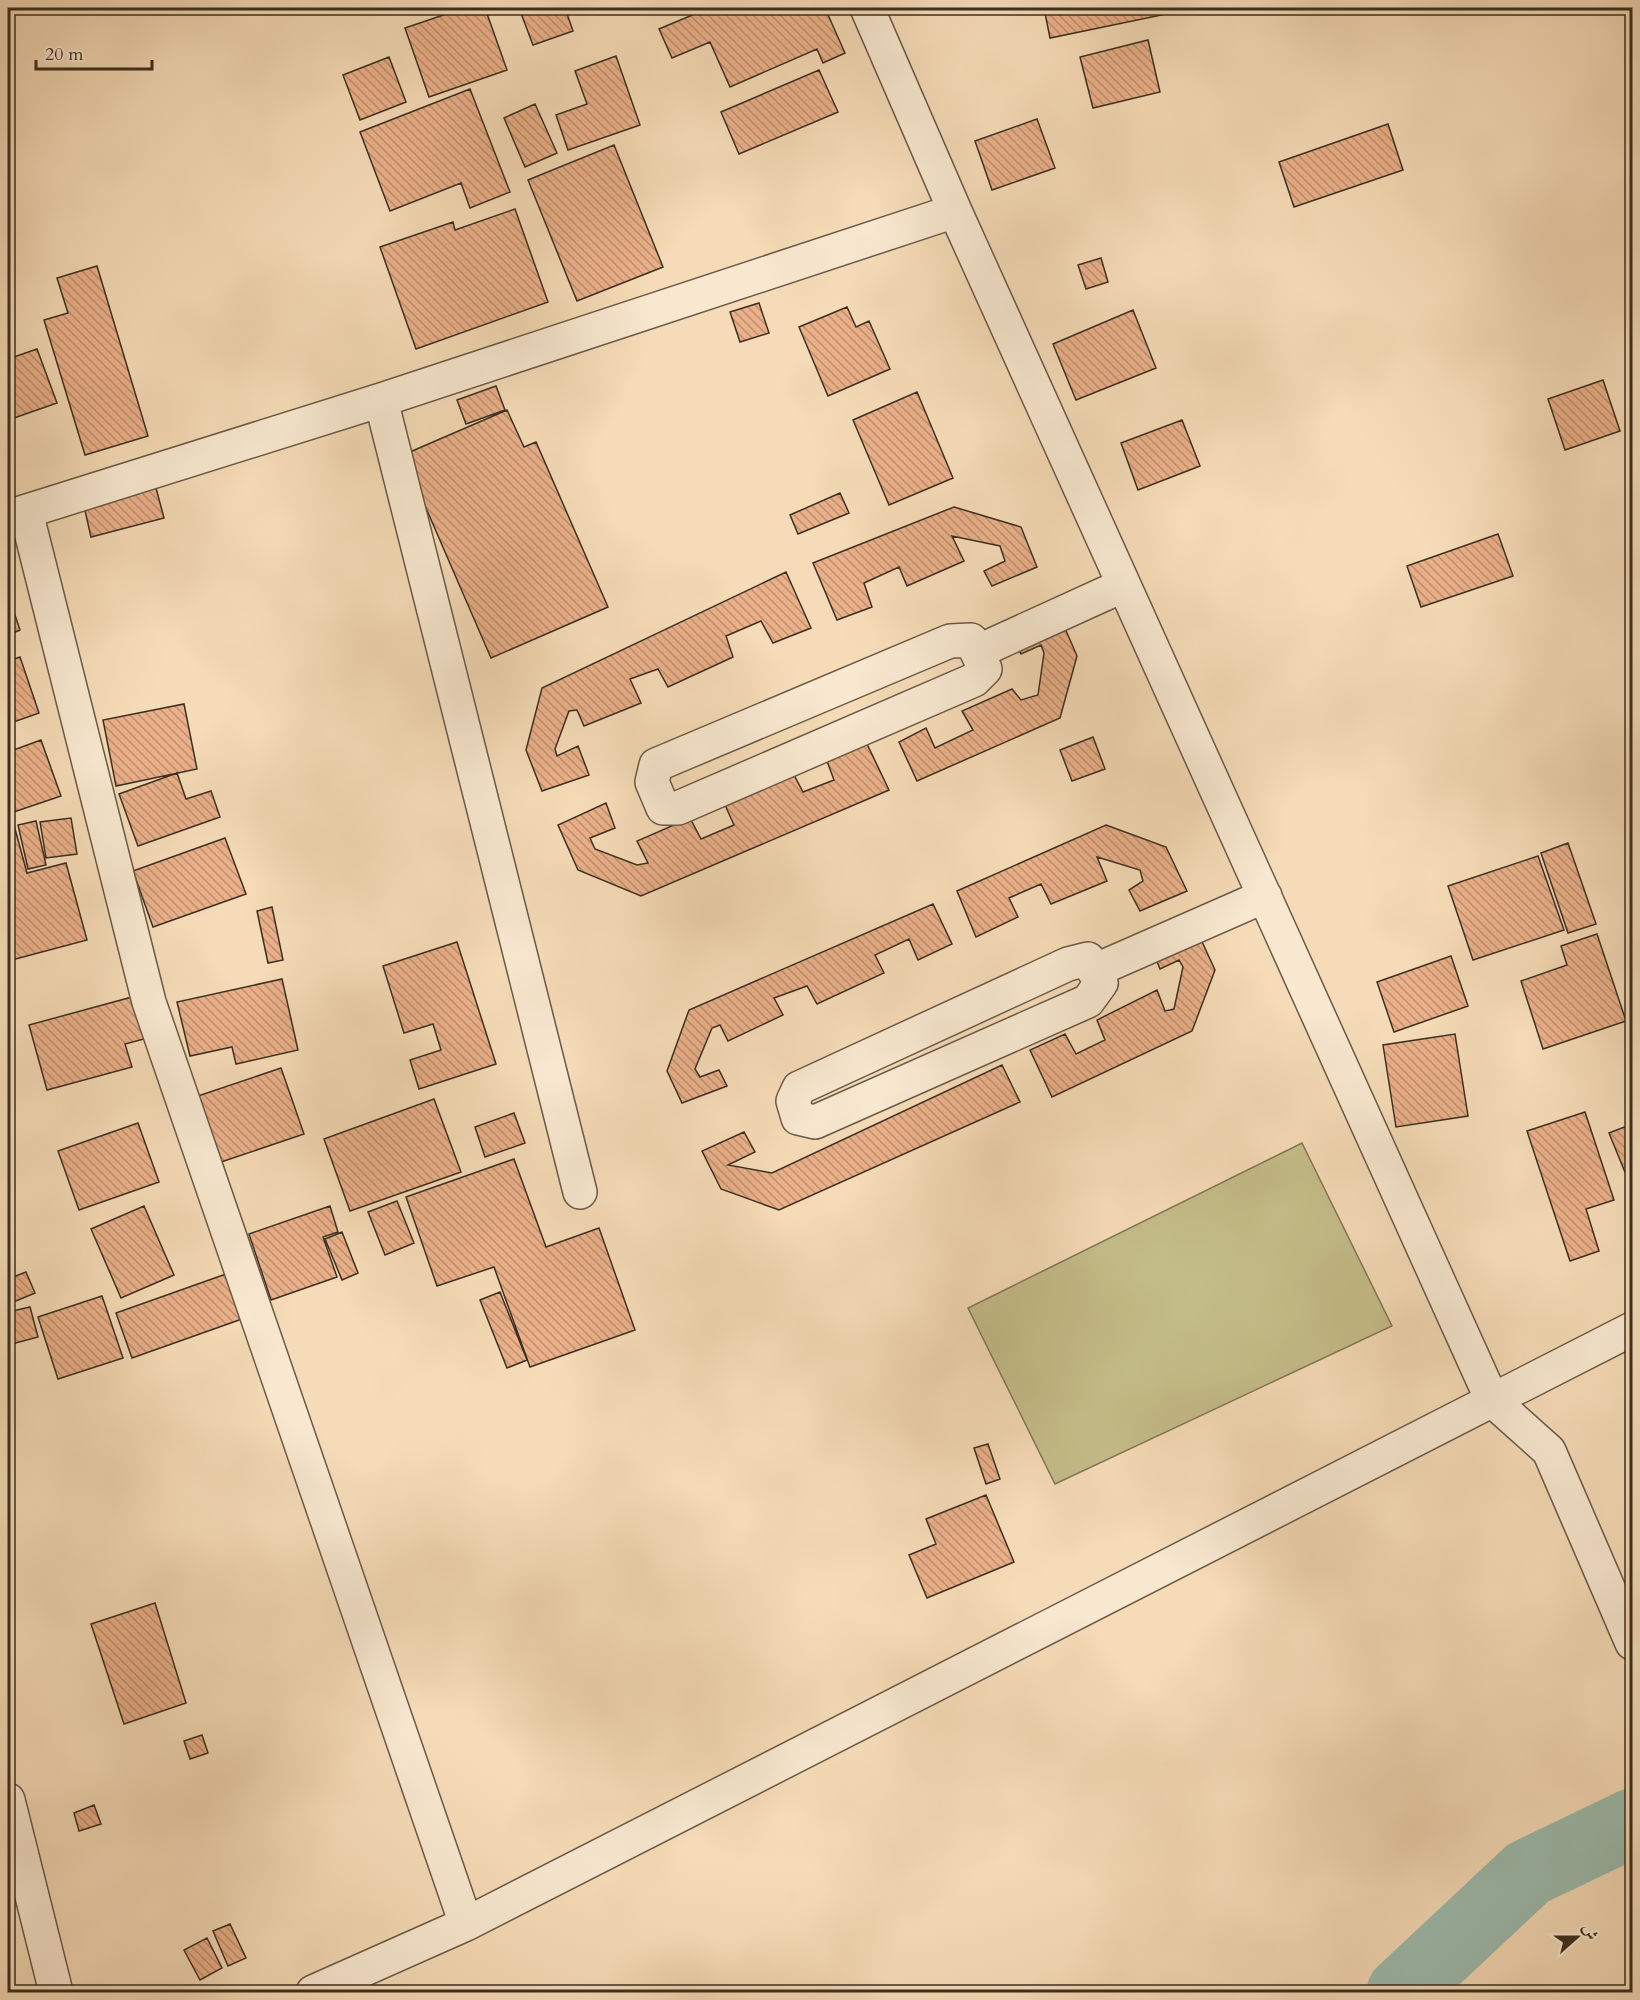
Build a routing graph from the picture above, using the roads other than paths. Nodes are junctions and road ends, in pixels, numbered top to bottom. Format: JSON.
{"nodes":[{"id":1,"x":867,"y":8,"type":"edge"},
{"id":2,"x":955,"y":211,"type":"junction"},
{"id":3,"x":381,"y":400,"type":"junction"},
{"id":4,"x":17,"y":514,"type":"edge"},
{"id":5,"x":1124,"y":585,"type":"junction"},
{"id":6,"x":977,"y":652,"type":"junction"},
{"id":7,"x":1265,"y":896,"type":"junction"},
{"id":8,"x":1094,"y":971,"type":"junction"},
{"id":9,"x":580,"y":1192,"type":"dead end"},
{"id":10,"x":1632,"y":1329,"type":"edge"},
{"id":11,"x":1492,"y":1400,"type":"junction"},
{"id":12,"x":1632,"y":1643,"type":"edge"},
{"id":13,"x":8,"y":1800,"type":"edge"},
{"id":14,"x":466,"y":1924,"type":"junction"},
{"id":15,"x":56,"y":1992,"type":"edge"},
{"id":16,"x":313,"y":1992,"type":"edge"}],
"edges":[{"from":1,"to":2,"type":"street"},
{"from":2,"to":3,"type":"street"},
{"from":2,"to":5,"type":"street"},
{"from":3,"to":4,"type":"street"},
{"from":3,"to":9,"type":"street"},
{"from":4,"to":14,"type":"street"},
{"from":5,"to":6,"type":"street"},
{"from":5,"to":7,"type":"street"},
{"from":6,"to":6,"type":"street"},
{"from":7,"to":8,"type":"street"},
{"from":7,"to":11,"type":"street"},
{"from":8,"to":8,"type":"street"},
{"from":10,"to":11,"type":"street"},
{"from":11,"to":12,"type":"street"},
{"from":11,"to":14,"type":"street"},
{"from":13,"to":15,"type":"street"},
{"from":14,"to":16,"type":"street"}]}
